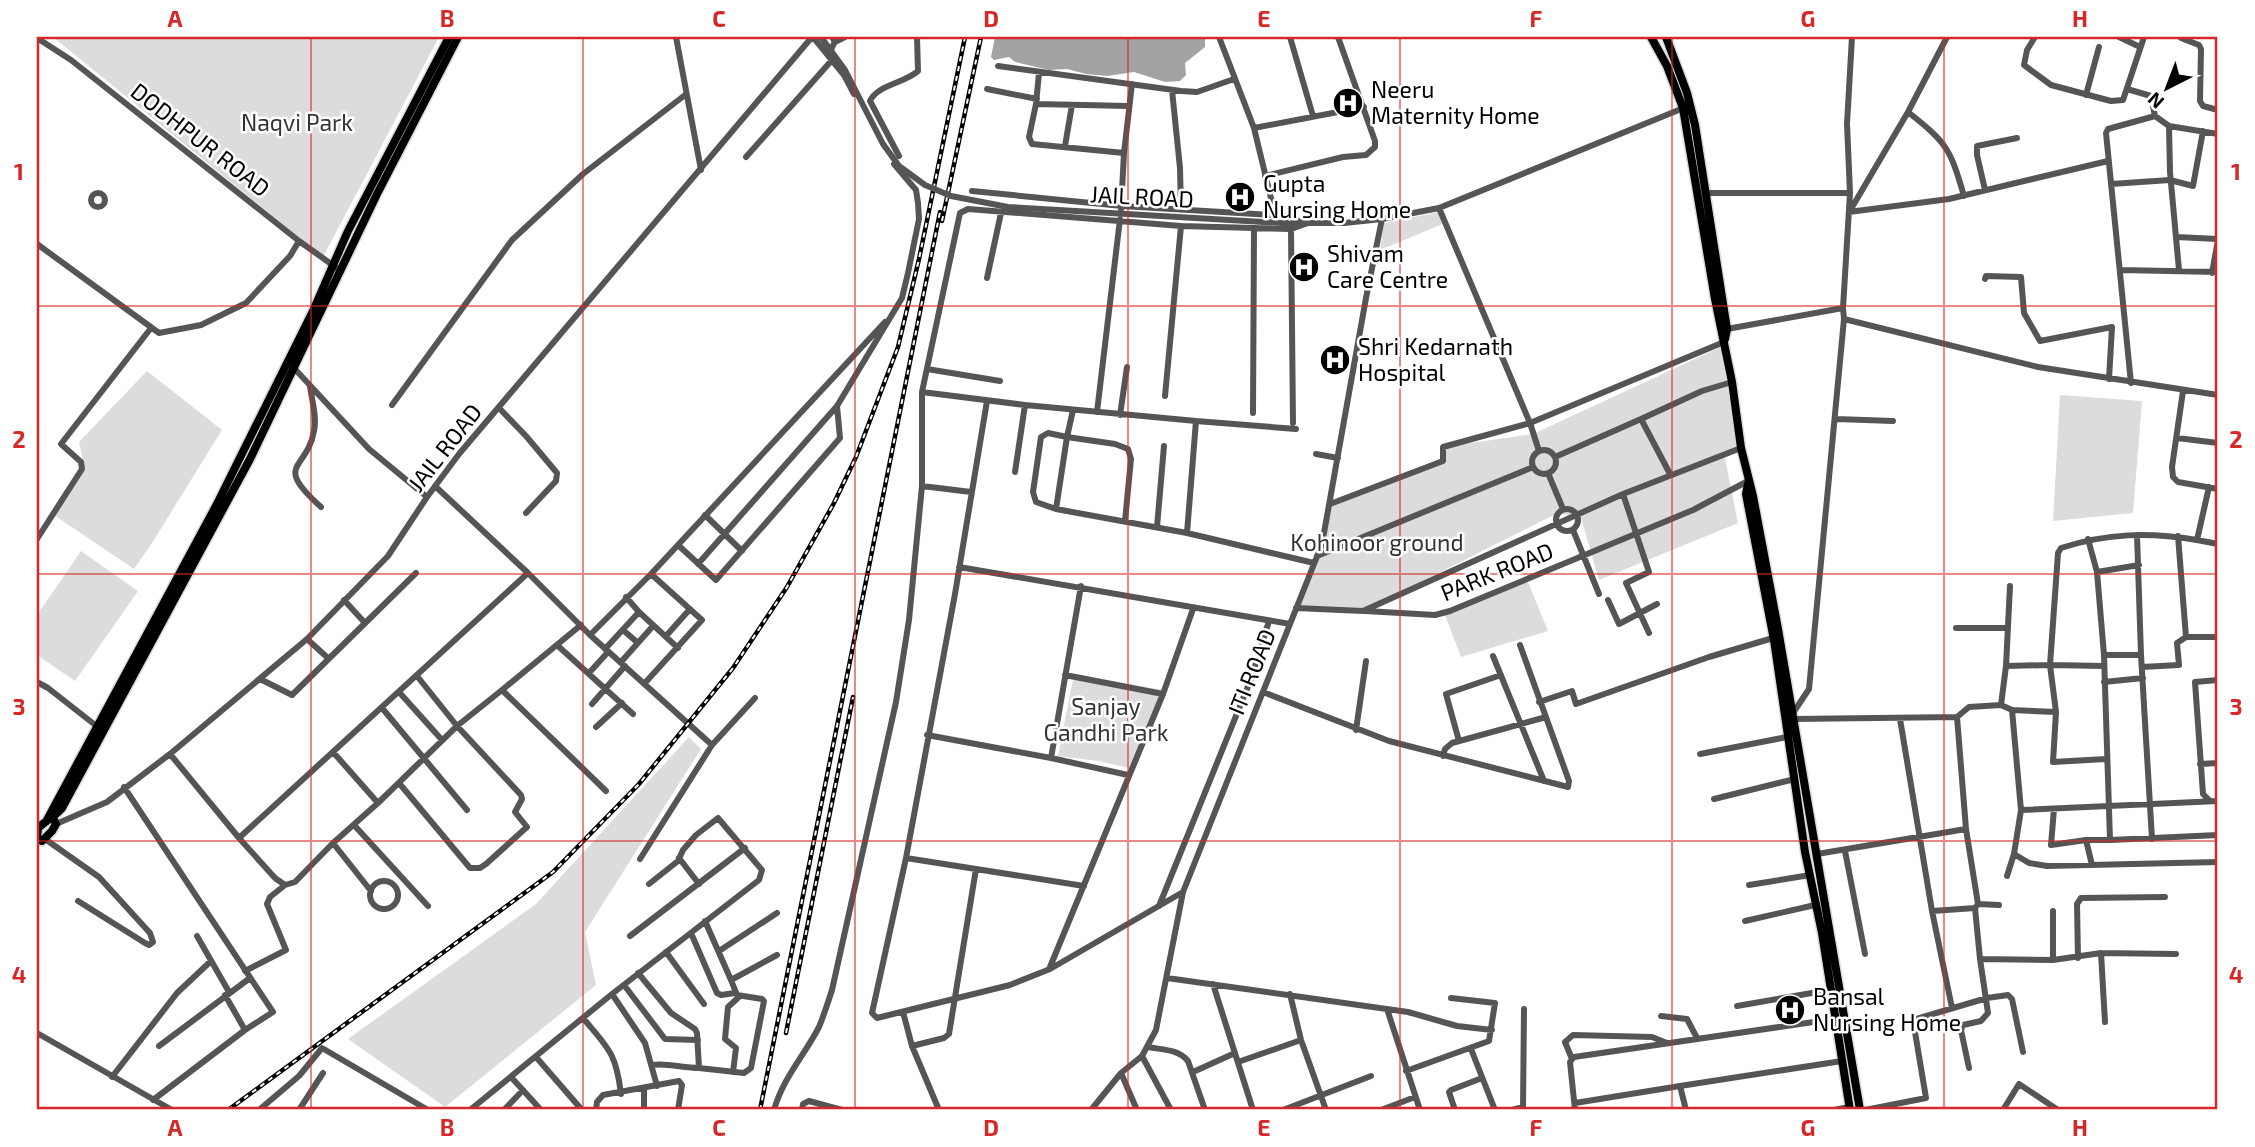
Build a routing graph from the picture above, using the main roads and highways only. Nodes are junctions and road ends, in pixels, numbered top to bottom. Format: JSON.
{"nodes":[{"id":1,"x":449,"y":37,"type":"edge"},
{"id":2,"x":458,"y":37,"type":"edge"},
{"id":3,"x":1651,"y":37,"type":"edge"},
{"id":4,"x":1666,"y":37,"type":"edge"},
{"id":5,"x":1687,"y":107,"type":"junction"},
{"id":6,"x":1724,"y":342,"type":"junction"},
{"id":7,"x":291,"y":365,"type":"junction"},
{"id":8,"x":1748,"y":481,"type":"junction"},
{"id":9,"x":52,"y":821,"type":"junction"},
{"id":10,"x":37,"y":831,"type":"edge"},
{"id":11,"x":40,"y":839,"type":"edge"},
{"id":12,"x":1849,"y":1109,"type":"edge"},
{"id":13,"x":1863,"y":1110,"type":"edge"}],
"edges":[{"from":1,"to":7,"type":"main road"},
{"from":2,"to":7,"type":"main road"},
{"from":3,"to":5,"type":"main road"},
{"from":4,"to":5,"type":"main road"},
{"from":5,"to":6,"type":"main road"},
{"from":5,"to":6,"type":"main road"},
{"from":6,"to":8,"type":"main road"},
{"from":7,"to":9,"type":"main road"},
{"from":8,"to":12,"type":"main road"},
{"from":8,"to":13,"type":"main road"},
{"from":9,"to":10,"type":"main road"},
{"from":9,"to":11,"type":"main road"},
{"from":10,"to":11,"type":"main road"}]}
